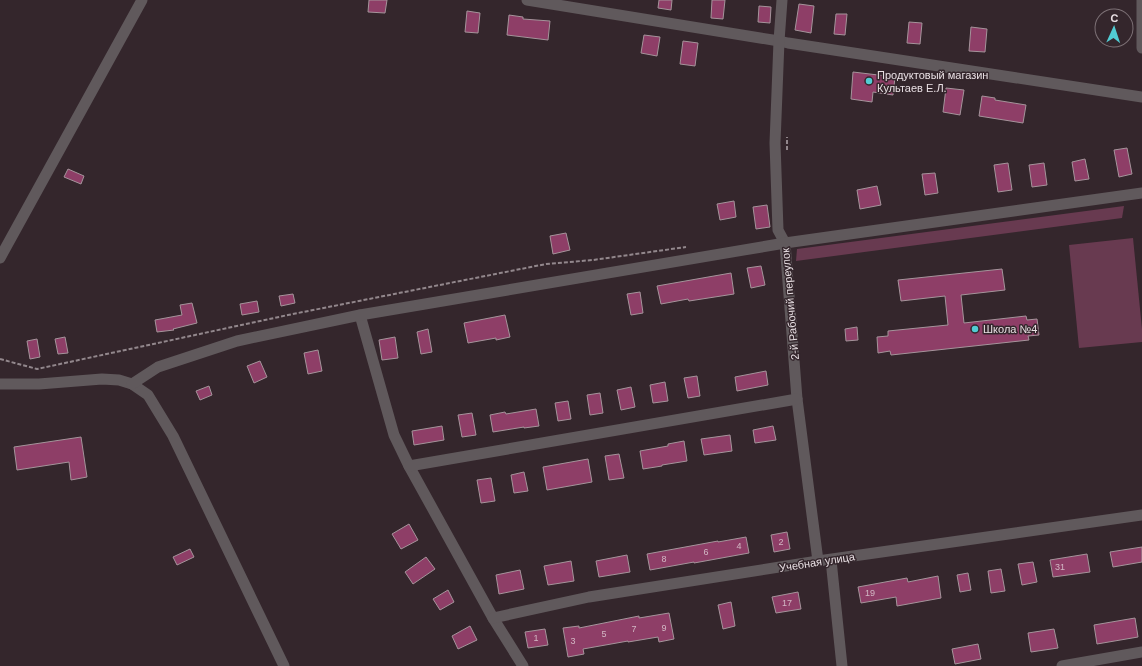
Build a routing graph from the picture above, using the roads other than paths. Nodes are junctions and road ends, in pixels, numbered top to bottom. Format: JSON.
{"nodes":[{"id":1,"x":142,"y":0,"type":"edge"},
{"id":2,"x":527,"y":0,"type":"edge"},
{"id":3,"x":782,"y":0,"type":"edge"},
{"id":4,"x":1142,"y":0,"type":"edge"},
{"id":5,"x":779,"y":40,"type":"junction"},
{"id":6,"x":1142,"y":48,"type":"edge"},
{"id":7,"x":1142,"y":97,"type":"edge"},
{"id":8,"x":1142,"y":193,"type":"edge"},
{"id":9,"x":785,"y":243,"type":"junction"},
{"id":10,"x":0,"y":258,"type":"edge"},
{"id":11,"x":360,"y":315,"type":"junction"},
{"id":12,"x":0,"y":384,"type":"edge"},
{"id":13,"x":132,"y":384,"type":"junction"},
{"id":14,"x":798,"y":399,"type":"junction"},
{"id":15,"x":408,"y":466,"type":"junction"},
{"id":16,"x":1142,"y":515,"type":"edge"},
{"id":17,"x":831,"y":560,"type":"junction"},
{"id":18,"x":818,"y":562,"type":"junction"},
{"id":19,"x":493,"y":618,"type":"junction"},
{"id":20,"x":1142,"y":652,"type":"edge"},
{"id":21,"x":284,"y":666,"type":"edge"},
{"id":22,"x":523,"y":666,"type":"edge"},
{"id":23,"x":842,"y":666,"type":"edge"},
{"id":24,"x":1062,"y":666,"type":"edge"}],
"edges":[{"from":1,"to":10,"type":"street"},
{"from":2,"to":5,"type":"street"},
{"from":3,"to":5,"type":"street","name":"2-й Рабочий переулок"},
{"from":4,"to":6,"type":"street"},
{"from":5,"to":7,"type":"street"},
{"from":5,"to":9,"type":"street","name":"2-й Рабочий переулок"},
{"from":8,"to":9,"type":"street"},
{"from":9,"to":11,"type":"street"},
{"from":9,"to":14,"type":"street","name":"2-й Рабочий переулок"},
{"from":11,"to":13,"type":"street"},
{"from":11,"to":15,"type":"street"},
{"from":12,"to":13,"type":"street"},
{"from":13,"to":21,"type":"street"},
{"from":14,"to":15,"type":"street"},
{"from":14,"to":18,"type":"street","name":"2-й Рабочий переулок"},
{"from":15,"to":19,"type":"street"},
{"from":16,"to":17,"type":"street","name":"Учебная улица"},
{"from":17,"to":18,"type":"street","name":"Учебная улица"},
{"from":17,"to":23,"type":"street"},
{"from":18,"to":19,"type":"street","name":"Учебная улица"},
{"from":19,"to":22,"type":"street"},
{"from":20,"to":24,"type":"street"}]}
